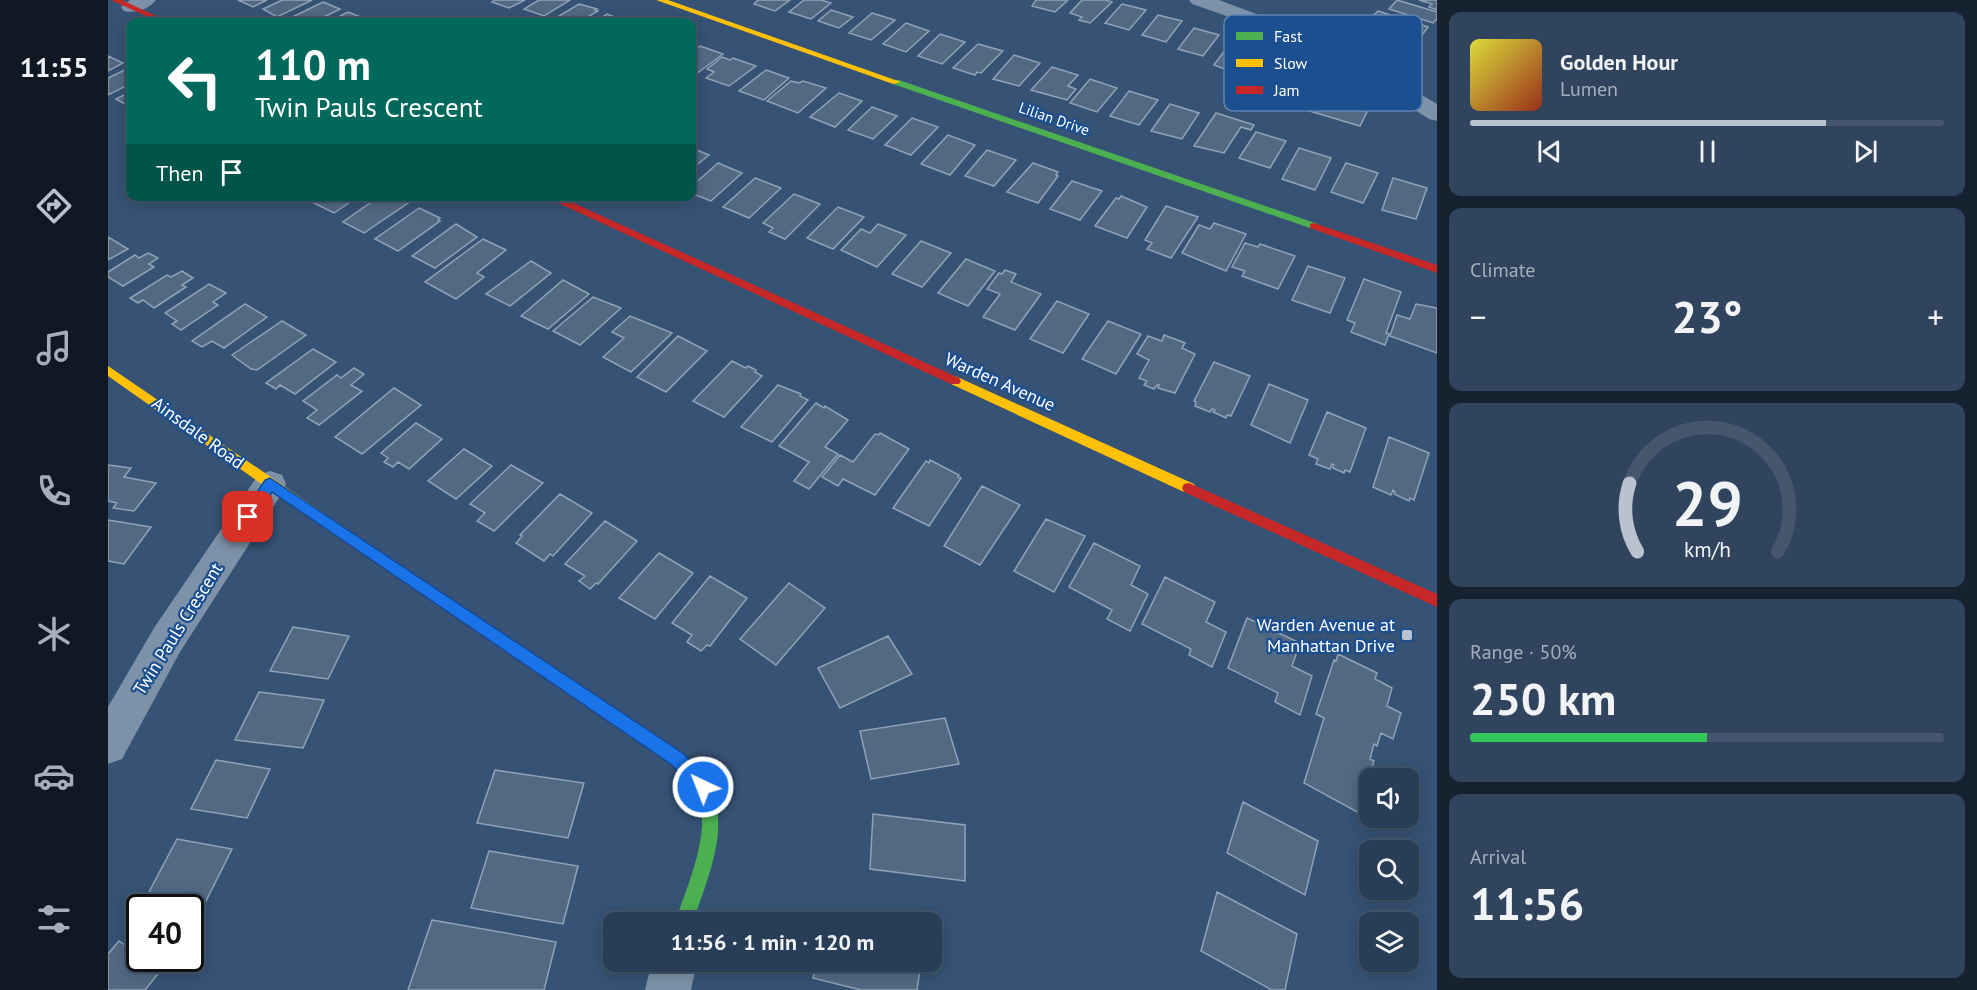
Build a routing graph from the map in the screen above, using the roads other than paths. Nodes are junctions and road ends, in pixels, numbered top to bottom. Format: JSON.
{"nodes":[{"id":1,"x":660,"y":0,"type":"edge"},
{"id":2,"x":1199,"y":0,"type":"edge"},
{"id":3,"x":131,"y":2,"type":"edge"},
{"id":4,"x":1246,"y":15,"type":"edge"},
{"id":5,"x":158,"y":18,"type":"edge"},
{"id":6,"x":1435,"y":85,"type":"dead end"},
{"id":7,"x":1422,"y":93,"type":"edge"},
{"id":8,"x":1422,"y":104,"type":"edge"},
{"id":9,"x":1437,"y":114,"type":"edge"},
{"id":10,"x":559,"y":201,"type":"edge"},
{"id":11,"x":1437,"y":269,"type":"edge"},
{"id":12,"x":108,"y":370,"type":"edge"},
{"id":13,"x":270,"y":484,"type":"junction"},
{"id":14,"x":1437,"y":601,"type":"edge"},
{"id":15,"x":108,"y":745,"type":"edge"},
{"id":16,"x":687,"y":912,"type":"edge"},
{"id":17,"x":672,"y":972,"type":"edge"},
{"id":18,"x":668,"y":990,"type":"edge"}],
"edges":[{"from":1,"to":11,"type":"street","name":"Lilian Drive"},
{"from":2,"to":4,"type":"street"},
{"from":3,"to":5,"type":"street"},
{"from":6,"to":7,"type":"street"},
{"from":8,"to":9,"type":"street"},
{"from":10,"to":14,"type":"street","name":"Warden Avenue"},
{"from":12,"to":13,"type":"street","name":"Ainsdale Road"},
{"from":13,"to":15,"type":"street","name":"Twin Pauls Crescent"},
{"from":13,"to":16,"type":"street","name":"Ainsdale Road"},
{"from":17,"to":18,"type":"street"}]}
